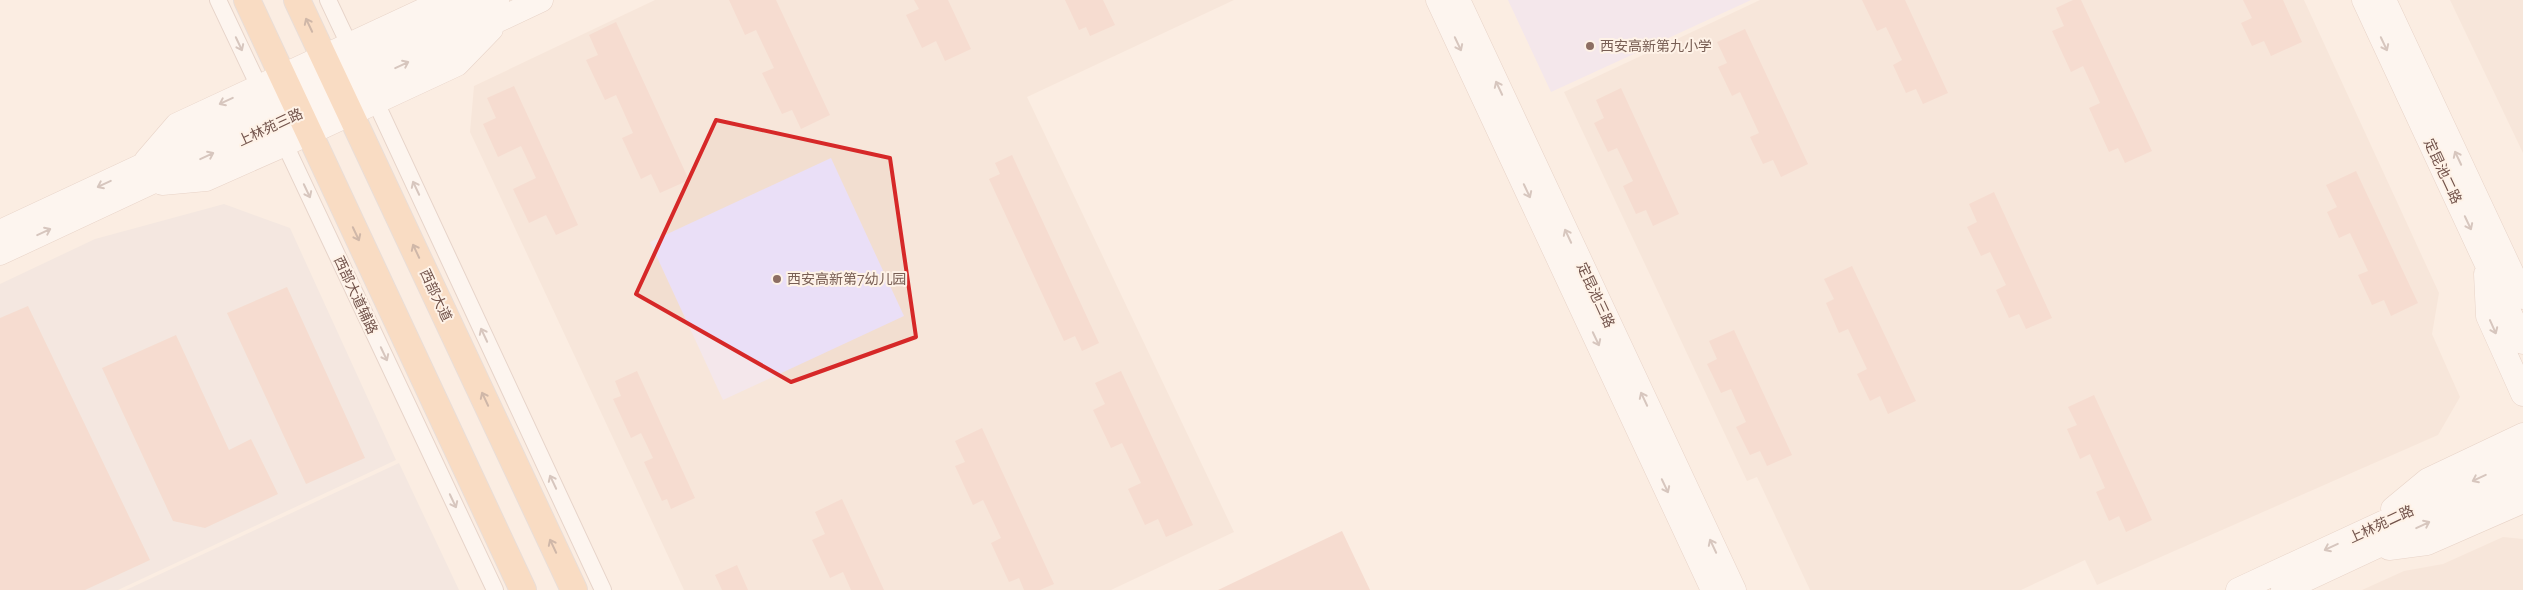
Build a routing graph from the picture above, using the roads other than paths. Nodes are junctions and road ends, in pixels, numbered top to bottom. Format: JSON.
{"nodes":[{"id":1,"x":218,"y":0,"type":"edge"},
{"id":2,"x":247,"y":0,"type":"edge"},
{"id":3,"x":298,"y":0,"type":"edge"},
{"id":4,"x":328,"y":0,"type":"edge"},
{"id":5,"x":481,"y":0,"type":"edge"},
{"id":6,"x":541,"y":0,"type":"edge"},
{"id":7,"x":1438,"y":0,"type":"edge"},
{"id":8,"x":1458,"y":0,"type":"edge"},
{"id":9,"x":2364,"y":0,"type":"edge"},
{"id":10,"x":2384,"y":0,"type":"edge"},
{"id":11,"x":500,"y":9,"type":"edge"},
{"id":12,"x":362,"y":73,"type":"junction"},
{"id":13,"x":337,"y":85,"type":"junction"},
{"id":14,"x":296,"y":105,"type":"junction"},
{"id":15,"x":272,"y":115,"type":"junction"},
{"id":16,"x":144,"y":175,"type":"junction"},
{"id":17,"x":2490,"y":226,"type":"junction"},
{"id":18,"x":0,"y":232,"type":"edge"},
{"id":19,"x":0,"y":253,"type":"edge"},
{"id":20,"x":2486,"y":262,"type":"junction"},
{"id":21,"x":2523,"y":264,"type":"edge"},
{"id":22,"x":2523,"y":297,"type":"edge"},
{"id":23,"x":2523,"y":342,"type":"edge"},
{"id":24,"x":2523,"y":394,"type":"edge"},
{"id":25,"x":2523,"y":435,"type":"edge"},
{"id":26,"x":2523,"y":458,"type":"edge"},
{"id":27,"x":2523,"y":478,"type":"edge"},
{"id":28,"x":2523,"y":501,"type":"edge"},
{"id":29,"x":2368,"y":540,"type":"junction"},
{"id":30,"x":1724,"y":583,"type":"edge"},
{"id":31,"x":495,"y":590,"type":"edge"},
{"id":32,"x":523,"y":590,"type":"edge"},
{"id":33,"x":574,"y":590,"type":"edge"},
{"id":34,"x":603,"y":590,"type":"edge"},
{"id":35,"x":1742,"y":590,"type":"edge"},
{"id":36,"x":2238,"y":590,"type":"edge"},
{"id":37,"x":2283,"y":590,"type":"edge"}],
"edges":[{"from":1,"to":15,"type":"street","name":"西部大道辅路","one_way":true},
{"from":2,"to":14,"type":"main road"},
{"from":13,"to":3,"type":"main road","name":"西部大道","one_way":true},
{"from":4,"to":12,"type":"street"},
{"from":5,"to":12,"type":"street"},
{"from":6,"to":11,"type":"street","name":"上林苑三路"},
{"from":7,"to":30,"type":"street","name":"定昆池三路","one_way":true},
{"from":30,"to":8,"type":"street","name":"定昆池三路","one_way":true},
{"from":9,"to":20,"type":"street","name":"定昆池二路","one_way":true},
{"from":17,"to":10,"type":"street","name":"定昆池二路","one_way":true},
{"from":11,"to":12,"type":"street","name":"上林苑三路"},
{"from":11,"to":12,"type":"street"},
{"from":12,"to":13,"type":"street"},
{"from":12,"to":13,"type":"street","name":"上林苑三路"},
{"from":34,"to":12,"type":"street","one_way":true},
{"from":13,"to":14,"type":"street"},
{"from":13,"to":14,"type":"street","name":"上林苑三路"},
{"from":33,"to":13,"type":"main road","name":"西部大道","one_way":true},
{"from":14,"to":15,"type":"street"},
{"from":14,"to":15,"type":"street","name":"上林苑三路"},
{"from":14,"to":32,"type":"main road","one_way":true},
{"from":15,"to":16,"type":"street","name":"上林苑三路"},
{"from":15,"to":16,"type":"street"},
{"from":15,"to":31,"type":"street","name":"西部大道辅路","one_way":true},
{"from":16,"to":18,"type":"street","name":"上林苑三路","one_way":true},
{"from":19,"to":16,"type":"street","name":"上林苑三路","one_way":true},
{"from":17,"to":21,"type":"street"},
{"from":17,"to":22,"type":"street","name":"定昆池二路"},
{"from":20,"to":23,"type":"street","name":"定昆池二路"},
{"from":20,"to":24,"type":"street","one_way":true},
{"from":25,"to":29,"type":"street"},
{"from":26,"to":29,"type":"street","name":"上林苑二路","one_way":true},
{"from":29,"to":27,"type":"street","name":"上林苑二路","one_way":true},
{"from":28,"to":29,"type":"street"},
{"from":29,"to":36,"type":"street","name":"上林苑二路","one_way":true},
{"from":29,"to":37,"type":"street","name":"上林苑二路"},
{"from":30,"to":35,"type":"street"}]}
